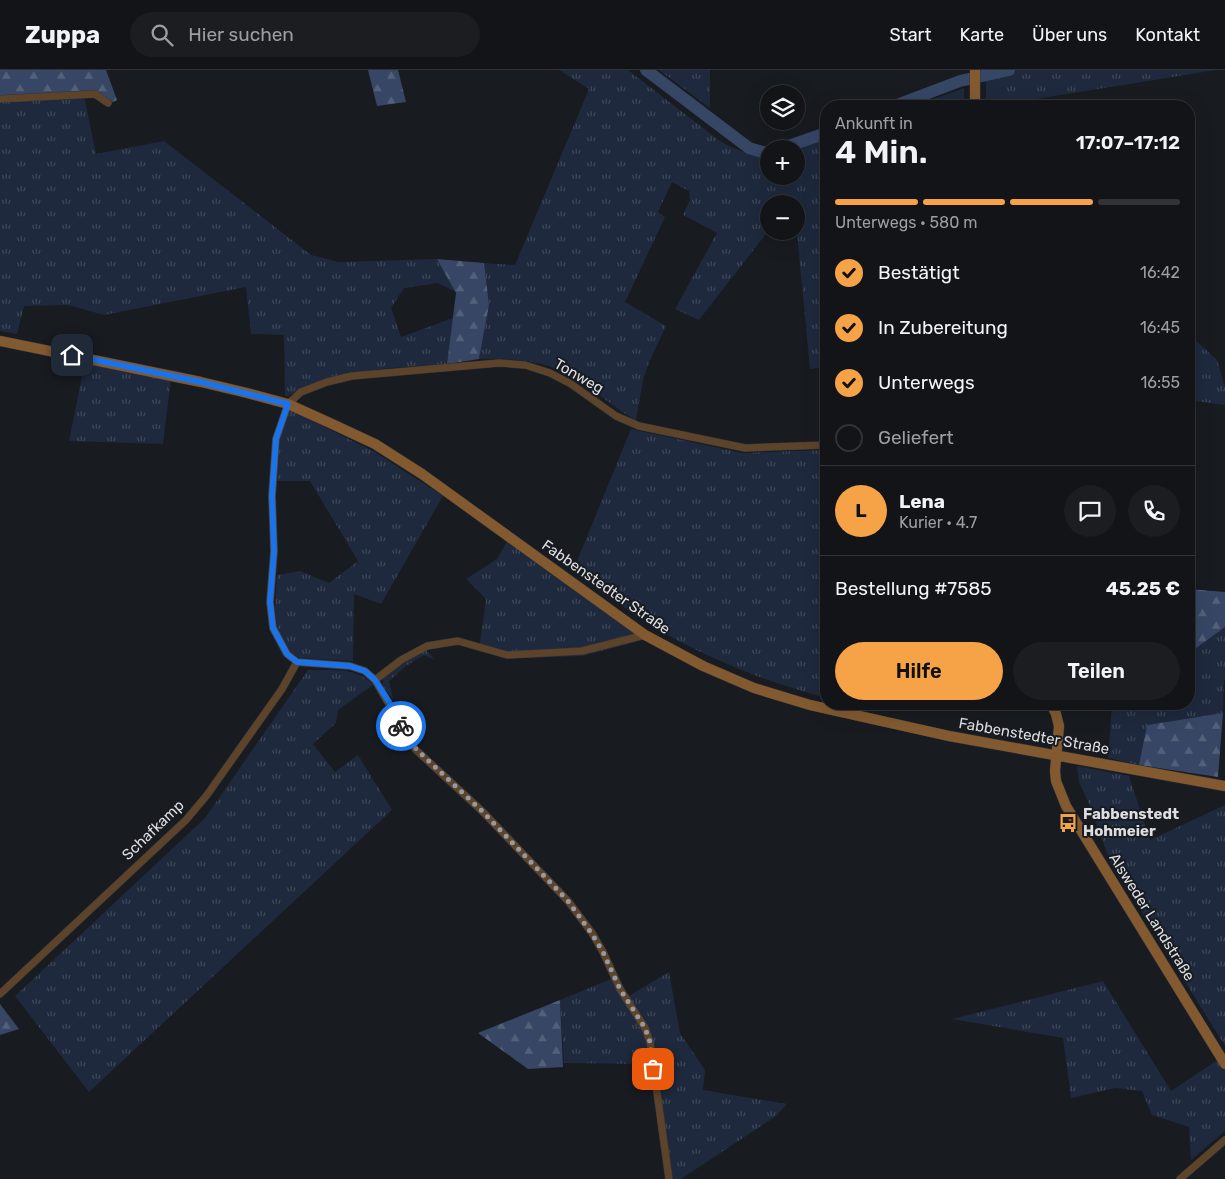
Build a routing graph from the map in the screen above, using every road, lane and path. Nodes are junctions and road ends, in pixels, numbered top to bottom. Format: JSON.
{"nodes":[{"id":1,"x":975,"y":70,"type":"edge"},
{"id":2,"x":0,"y":99,"type":"edge"},
{"id":3,"x":975,"y":100,"type":"edge"},
{"id":4,"x":108,"y":103,"type":"dead end"},
{"id":5,"x":0,"y":341,"type":"edge"},
{"id":6,"x":288,"y":404,"type":"junction"},
{"id":7,"x":820,"y":445,"type":"edge"},
{"id":8,"x":645,"y":635,"type":"junction"},
{"id":9,"x":297,"y":662,"type":"junction"},
{"id":10,"x":375,"y":680,"type":"junction"},
{"id":11,"x":820,"y":707,"type":"edge"},
{"id":12,"x":832,"y":710,"type":"edge"},
{"id":13,"x":1054,"y":710,"type":"edge"},
{"id":14,"x":1057,"y":755,"type":"junction"},
{"id":15,"x":1225,"y":786,"type":"edge"},
{"id":16,"x":0,"y":994,"type":"edge"},
{"id":17,"x":1225,"y":1064,"type":"edge"},
{"id":18,"x":1225,"y":1140,"type":"edge"},
{"id":19,"x":669,"y":1179,"type":"edge"},
{"id":20,"x":1180,"y":1179,"type":"edge"}],
"edges":[{"from":1,"to":3,"type":"street"},
{"from":2,"to":4,"type":"street"},
{"from":5,"to":6,"type":"street","name":"Fabbenstedter Straße"},
{"from":6,"to":7,"type":"street","name":"Tonweg"},
{"from":6,"to":8,"type":"street","name":"Fabbenstedter Straße"},
{"from":6,"to":9,"type":"street"},
{"from":8,"to":10,"type":"street"},
{"from":8,"to":11,"type":"street","name":"Fabbenstedter Straße"},
{"from":9,"to":10,"type":"street"},
{"from":9,"to":16,"type":"street","name":"Schafkamp"},
{"from":10,"to":19,"type":"street"},
{"from":12,"to":14,"type":"street","name":"Fabbenstedter Straße"},
{"from":13,"to":14,"type":"street","name":"Alsweder Landstraße"},
{"from":14,"to":15,"type":"street","name":"Fabbenstedter Straße"},
{"from":14,"to":17,"type":"street","name":"Alsweder Landstraße"},
{"from":18,"to":20,"type":"street"}]}
